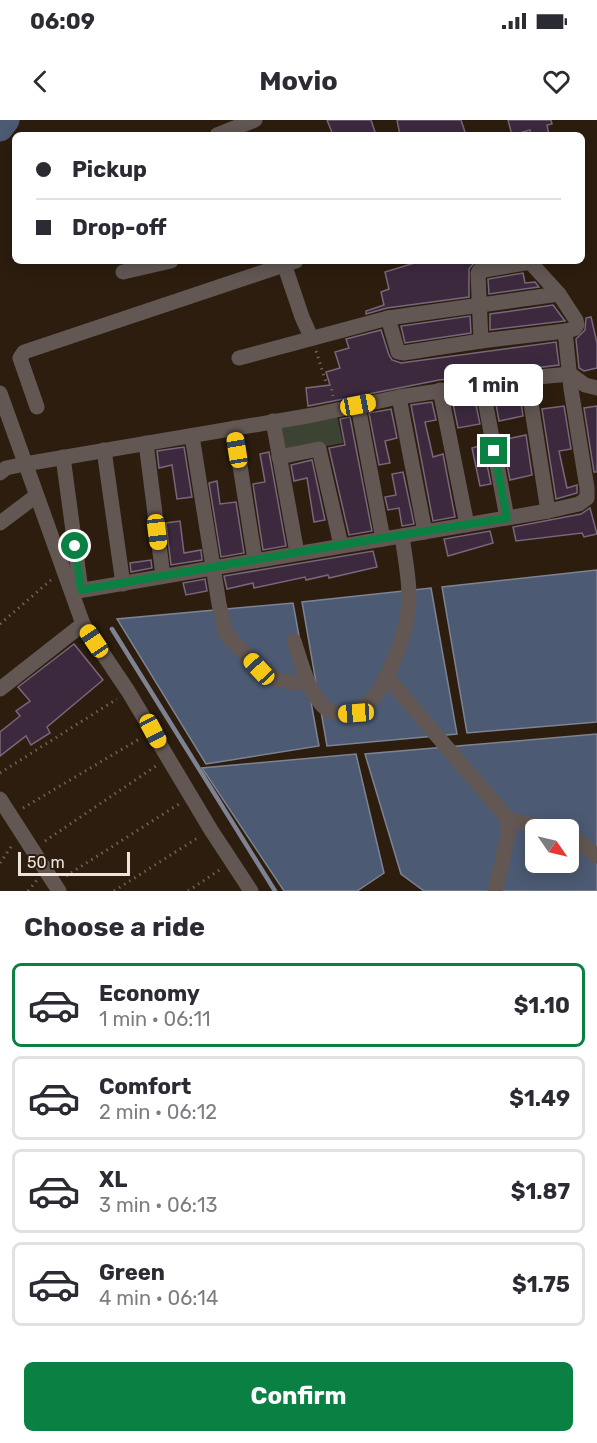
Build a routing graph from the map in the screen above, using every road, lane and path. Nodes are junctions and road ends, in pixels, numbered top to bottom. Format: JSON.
{"nodes":[{"id":1,"x":255,"y":120,"type":"edge"},
{"id":2,"x":233,"y":132,"type":"edge"},
{"id":3,"x":158,"y":264,"type":"edge"},
{"id":4,"x":282,"y":264,"type":"edge"},
{"id":5,"x":289,"y":264,"type":"edge"},
{"id":6,"x":519,"y":264,"type":"edge"},
{"id":7,"x":532,"y":264,"type":"edge"},
{"id":8,"x":123,"y":272,"type":"dead end"},
{"id":9,"x":559,"y":294,"type":"junction"},
{"id":10,"x":478,"y":304,"type":"junction"},
{"id":11,"x":388,"y":318,"type":"junction"},
{"id":12,"x":565,"y":331,"type":"junction"},
{"id":13,"x":311,"y":337,"type":"junction"},
{"id":14,"x":481,"y":341,"type":"junction"},
{"id":15,"x":239,"y":358,"type":"dead end"},
{"id":16,"x":570,"y":374,"type":"junction"},
{"id":17,"x":527,"y":378,"type":"junction"},
{"id":18,"x":482,"y":384,"type":"junction"},
{"id":19,"x":597,"y":388,"type":"edge"},
{"id":20,"x":440,"y":390,"type":"junction"},
{"id":21,"x":0,"y":393,"type":"edge"},
{"id":22,"x":399,"y":397,"type":"junction"},
{"id":23,"x":358,"y":405,"type":"junction"},
{"id":24,"x":37,"y":407,"type":"dead end"},
{"id":25,"x":336,"y":410,"type":"junction"},
{"id":26,"x":4,"y":420,"type":"edge"},
{"id":27,"x":273,"y":421,"type":"junction"},
{"id":28,"x":234,"y":428,"type":"junction"},
{"id":29,"x":192,"y":436,"type":"junction"},
{"id":30,"x":146,"y":443,"type":"junction"},
{"id":31,"x":104,"y":450,"type":"junction"},
{"id":32,"x":63,"y":457,"type":"junction"},
{"id":33,"x":279,"y":457,"type":"junction"},
{"id":34,"x":26,"y":464,"type":"junction"},
{"id":35,"x":0,"y":473,"type":"edge"},
{"id":36,"x":36,"y":496,"type":"junction"},
{"id":37,"x":548,"y":511,"type":"junction"},
{"id":38,"x":507,"y":518,"type":"junction"},
{"id":39,"x":0,"y":523,"type":"edge"},
{"id":40,"x":467,"y":525,"type":"junction"},
{"id":41,"x":425,"y":532,"type":"junction"},
{"id":42,"x":402,"y":536,"type":"junction"},
{"id":43,"x":383,"y":539,"type":"junction"},
{"id":44,"x":340,"y":545,"type":"junction"},
{"id":45,"x":297,"y":553,"type":"junction"},
{"id":46,"x":255,"y":560,"type":"junction"},
{"id":47,"x":213,"y":568,"type":"junction"},
{"id":48,"x":63,"y":570,"type":"junction"},
{"id":49,"x":163,"y":576,"type":"junction"},
{"id":50,"x":123,"y":584,"type":"junction"},
{"id":51,"x":76,"y":591,"type":"junction"},
{"id":52,"x":0,"y":624,"type":"edge"},
{"id":53,"x":83,"y":624,"type":"junction"},
{"id":54,"x":294,"y":641,"type":"dead end"},
{"id":55,"x":386,"y":676,"type":"junction"},
{"id":56,"x":308,"y":682,"type":"junction"},
{"id":57,"x":0,"y":689,"type":"edge"},
{"id":58,"x":128,"y":692,"type":"junction"},
{"id":59,"x":153,"y":731,"type":"junction"},
{"id":60,"x":168,"y":759,"type":"junction"},
{"id":61,"x":0,"y":773,"type":"edge"},
{"id":62,"x":191,"y":797,"type":"junction"},
{"id":63,"x":0,"y":799,"type":"edge"},
{"id":64,"x":10,"y":816,"type":"junction"},
{"id":65,"x":508,"y":819,"type":"junction"},
{"id":66,"x":525,"y":823,"type":"edge"},
{"id":67,"x":211,"y":830,"type":"junction"},
{"id":68,"x":21,"y":833,"type":"junction"},
{"id":69,"x":579,"y":842,"type":"edge"},
{"id":70,"x":32,"y":850,"type":"junction"},
{"id":71,"x":597,"y":856,"type":"edge"},
{"id":72,"x":232,"y":861,"type":"junction"},
{"id":73,"x":0,"y":863,"type":"edge"},
{"id":74,"x":56,"y":887,"type":"edge"},
{"id":75,"x":114,"y":891,"type":"edge"},
{"id":76,"x":188,"y":891,"type":"edge"},
{"id":77,"x":251,"y":891,"type":"edge"},
{"id":78,"x":495,"y":891,"type":"edge"}],
"edges":[{"from":1,"to":2,"type":"street"},
{"from":3,"to":8,"type":"street"},
{"from":4,"to":24,"type":"street"},
{"from":5,"to":13,"type":"street"},
{"from":6,"to":10,"type":"street"},
{"from":7,"to":9,"type":"street"},
{"from":9,"to":10,"type":"street"},
{"from":9,"to":12,"type":"street"},
{"from":10,"to":11,"type":"street"},
{"from":10,"to":14,"type":"street"},
{"from":11,"to":13,"type":"street"},
{"from":11,"to":14,"type":"street"},
{"from":12,"to":14,"type":"street"},
{"from":12,"to":16,"type":"street"},
{"from":13,"to":15,"type":"street"},
{"from":13,"to":25,"type":"path"},
{"from":16,"to":17,"type":"street"},
{"from":16,"to":19,"type":"street"},
{"from":16,"to":37,"type":"street"},
{"from":17,"to":18,"type":"street"},
{"from":17,"to":37,"type":"street"},
{"from":18,"to":20,"type":"street"},
{"from":18,"to":38,"type":"street"},
{"from":20,"to":22,"type":"street"},
{"from":20,"to":40,"type":"street"},
{"from":21,"to":26,"type":"street"},
{"from":22,"to":23,"type":"street"},
{"from":22,"to":41,"type":"street"},
{"from":23,"to":25,"type":"street"},
{"from":23,"to":43,"type":"street"},
{"from":25,"to":27,"type":"street"},
{"from":26,"to":34,"type":"street"},
{"from":27,"to":28,"type":"street"},
{"from":27,"to":33,"type":"street"},
{"from":28,"to":29,"type":"street"},
{"from":28,"to":46,"type":"street"},
{"from":29,"to":30,"type":"street"},
{"from":29,"to":47,"type":"street"},
{"from":30,"to":31,"type":"street"},
{"from":30,"to":49,"type":"street"},
{"from":31,"to":32,"type":"street"},
{"from":31,"to":50,"type":"street"},
{"from":32,"to":34,"type":"street"},
{"from":32,"to":51,"type":"street"},
{"from":33,"to":44,"type":"street"},
{"from":33,"to":45,"type":"street"},
{"from":34,"to":35,"type":"street"},
{"from":34,"to":36,"type":"street"},
{"from":36,"to":39,"type":"street"},
{"from":36,"to":48,"type":"street"},
{"from":37,"to":38,"type":"street"},
{"from":38,"to":40,"type":"street"},
{"from":40,"to":41,"type":"street"},
{"from":41,"to":42,"type":"street"},
{"from":42,"to":43,"type":"street"},
{"from":42,"to":55,"type":"street"},
{"from":43,"to":44,"type":"street"},
{"from":44,"to":45,"type":"street"},
{"from":45,"to":46,"type":"street"},
{"from":46,"to":47,"type":"street"},
{"from":47,"to":49,"type":"street"},
{"from":47,"to":56,"type":"street"},
{"from":48,"to":51,"type":"street"},
{"from":48,"to":52,"type":"path"},
{"from":49,"to":50,"type":"street"},
{"from":50,"to":51,"type":"street"},
{"from":51,"to":53,"type":"street"},
{"from":53,"to":57,"type":"street"},
{"from":53,"to":58,"type":"street"},
{"from":54,"to":56,"type":"street"},
{"from":55,"to":56,"type":"street"},
{"from":55,"to":65,"type":"street"},
{"from":58,"to":59,"type":"street"},
{"from":58,"to":61,"type":"path"},
{"from":59,"to":60,"type":"street"},
{"from":59,"to":64,"type":"path"},
{"from":60,"to":62,"type":"street"},
{"from":60,"to":70,"type":"path"},
{"from":62,"to":67,"type":"street"},
{"from":62,"to":74,"type":"path"},
{"from":63,"to":64,"type":"street"},
{"from":64,"to":68,"type":"street"},
{"from":65,"to":66,"type":"street"},
{"from":65,"to":78,"type":"street"},
{"from":67,"to":72,"type":"street"},
{"from":67,"to":75,"type":"path"},
{"from":68,"to":70,"type":"street"},
{"from":68,"to":73,"type":"path"},
{"from":69,"to":71,"type":"street"},
{"from":70,"to":74,"type":"street"},
{"from":72,"to":76,"type":"path"},
{"from":72,"to":77,"type":"street"}]}
